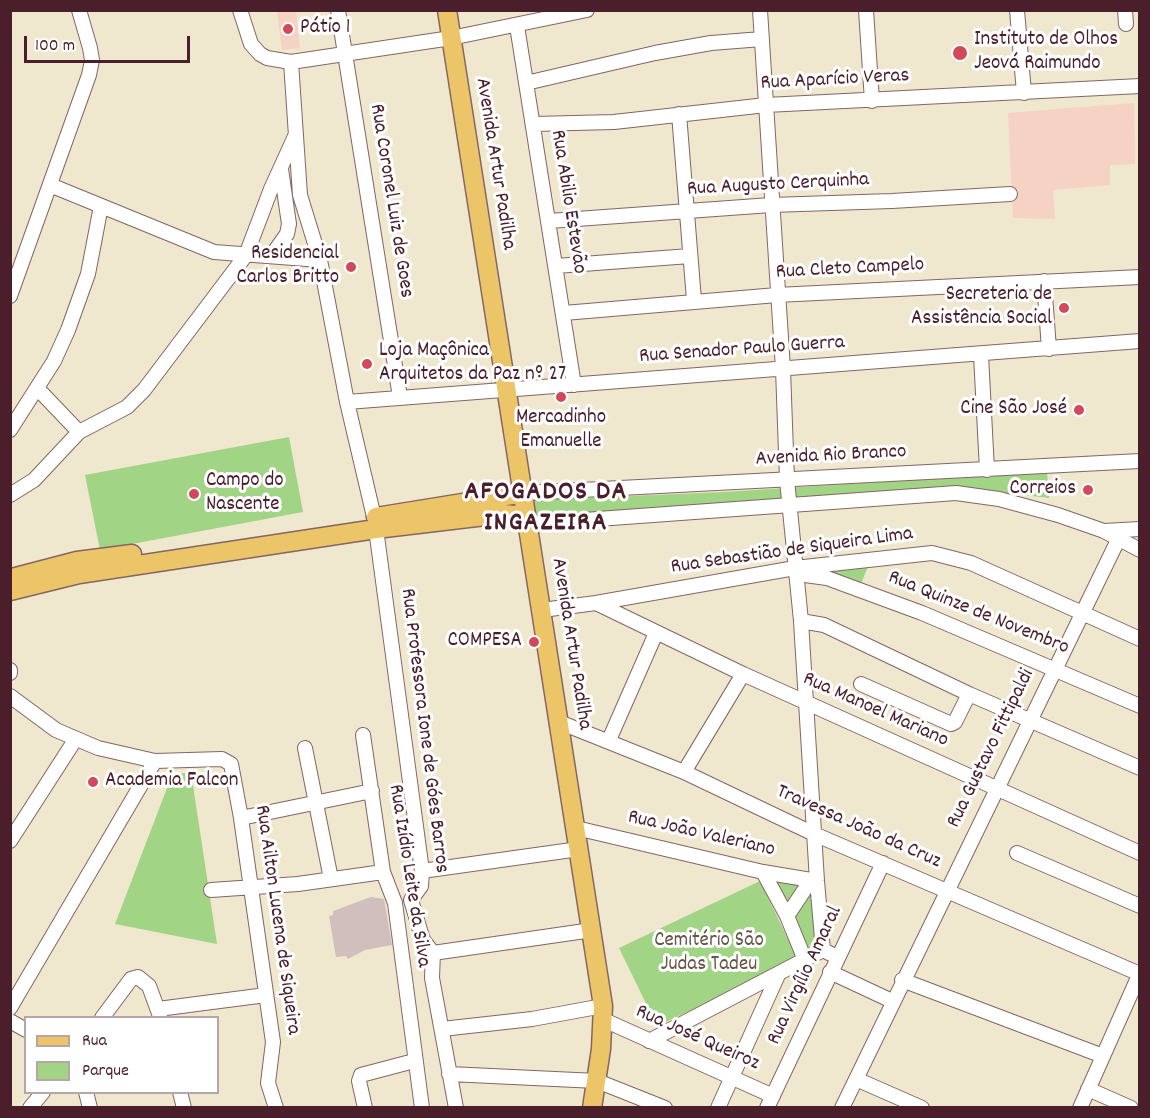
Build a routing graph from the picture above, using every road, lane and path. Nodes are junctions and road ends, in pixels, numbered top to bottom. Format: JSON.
{"nodes":[{"id":1,"x":79,"y":10,"type":"edge"},
{"id":2,"x":240,"y":10,"type":"edge"},
{"id":3,"x":338,"y":10,"type":"edge"},
{"id":4,"x":447,"y":10,"type":"edge"},
{"id":5,"x":587,"y":10,"type":"edge"},
{"id":6,"x":760,"y":10,"type":"edge"},
{"id":7,"x":866,"y":10,"type":"edge"},
{"id":8,"x":1017,"y":10,"type":"edge"},
{"id":9,"x":517,"y":26,"type":"junction"},
{"id":10,"x":451,"y":38,"type":"junction"},
{"id":11,"x":762,"y":39,"type":"junction"},
{"id":12,"x":345,"y":53,"type":"junction"},
{"id":13,"x":291,"y":62,"type":"junction"},
{"id":14,"x":526,"y":83,"type":"junction"},
{"id":15,"x":1140,"y":86,"type":"edge"},
{"id":16,"x":1024,"y":93,"type":"junction"},
{"id":17,"x":872,"y":101,"type":"junction"},
{"id":18,"x":766,"y":105,"type":"junction"},
{"id":19,"x":679,"y":114,"type":"junction"},
{"id":20,"x":534,"y":124,"type":"junction"},
{"id":21,"x":296,"y":134,"type":"junction"},
{"id":22,"x":280,"y":168,"type":"junction"},
{"id":23,"x":50,"y":185,"type":"junction"},
{"id":24,"x":1010,"y":194,"type":"dead end"},
{"id":25,"x":771,"y":205,"type":"junction"},
{"id":26,"x":101,"y":206,"type":"junction"},
{"id":27,"x":686,"y":211,"type":"junction"},
{"id":28,"x":549,"y":221,"type":"junction"},
{"id":29,"x":246,"y":255,"type":"junction"},
{"id":30,"x":272,"y":255,"type":"junction"},
{"id":31,"x":690,"y":256,"type":"junction"},
{"id":32,"x":320,"y":260,"type":"junction"},
{"id":33,"x":556,"y":266,"type":"junction"},
{"id":34,"x":1140,"y":277,"type":"edge"},
{"id":35,"x":1044,"y":281,"type":"junction"},
{"id":36,"x":777,"y":295,"type":"junction"},
{"id":37,"x":10,"y":296,"type":"edge"},
{"id":38,"x":694,"y":300,"type":"junction"},
{"id":39,"x":564,"y":313,"type":"junction"},
{"id":40,"x":1140,"y":341,"type":"edge"},
{"id":41,"x":1049,"y":349,"type":"junction"},
{"id":42,"x":981,"y":355,"type":"junction"},
{"id":43,"x":783,"y":369,"type":"junction"},
{"id":44,"x":574,"y":385,"type":"junction"},
{"id":45,"x":37,"y":387,"type":"junction"},
{"id":46,"x":508,"y":390,"type":"junction"},
{"id":47,"x":400,"y":397,"type":"junction"},
{"id":48,"x":347,"y":402,"type":"junction"},
{"id":49,"x":10,"y":430,"type":"edge"},
{"id":50,"x":79,"y":432,"type":"junction"},
{"id":51,"x":1140,"y":461,"type":"edge"},
{"id":52,"x":987,"y":470,"type":"junction"},
{"id":53,"x":787,"y":480,"type":"junction"},
{"id":54,"x":524,"y":493,"type":"junction"},
{"id":55,"x":10,"y":495,"type":"edge"},
{"id":56,"x":788,"y":504,"type":"junction"},
{"id":57,"x":368,"y":524,"type":"junction"},
{"id":58,"x":529,"y":524,"type":"junction"},
{"id":59,"x":1140,"y":530,"type":"edge"},
{"id":60,"x":322,"y":531,"type":"junction"},
{"id":61,"x":1104,"y":531,"type":"junction"},
{"id":62,"x":1118,"y":540,"type":"junction"},
{"id":63,"x":1140,"y":550,"type":"edge"},
{"id":64,"x":796,"y":571,"type":"junction"},
{"id":65,"x":10,"y":578,"type":"edge"},
{"id":66,"x":10,"y":591,"type":"edge"},
{"id":67,"x":596,"y":603,"type":"junction"},
{"id":68,"x":542,"y":610,"type":"junction"},
{"id":69,"x":1083,"y":612,"type":"junction"},
{"id":70,"x":801,"y":621,"type":"junction"},
{"id":71,"x":656,"y":633,"type":"junction"},
{"id":72,"x":1140,"y":639,"type":"edge"},
{"id":73,"x":1055,"y":668,"type":"junction"},
{"id":74,"x":743,"y":674,"type":"junction"},
{"id":75,"x":861,"y":684,"type":"dead end"},
{"id":76,"x":969,"y":694,"type":"junction"},
{"id":77,"x":10,"y":696,"type":"edge"},
{"id":78,"x":805,"y":702,"type":"junction"},
{"id":79,"x":1140,"y":706,"type":"edge"},
{"id":80,"x":1030,"y":720,"type":"junction"},
{"id":81,"x":559,"y":722,"type":"junction"},
{"id":82,"x":363,"y":735,"type":"dead end"},
{"id":83,"x":75,"y":740,"type":"junction"},
{"id":84,"x":609,"y":740,"type":"junction"},
{"id":85,"x":305,"y":748,"type":"dead end"},
{"id":86,"x":155,"y":760,"type":"junction"},
{"id":87,"x":1140,"y":768,"type":"edge"},
{"id":88,"x":684,"y":772,"type":"junction"},
{"id":89,"x":997,"y":789,"type":"junction"},
{"id":90,"x":372,"y":791,"type":"junction"},
{"id":91,"x":317,"y":803,"type":"junction"},
{"id":92,"x":241,"y":818,"type":"junction"},
{"id":93,"x":576,"y":828,"type":"junction"},
{"id":94,"x":814,"y":834,"type":"junction"},
{"id":95,"x":10,"y":841,"type":"edge"},
{"id":96,"x":579,"y":849,"type":"junction"},
{"id":97,"x":1017,"y":853,"type":"dead end"},
{"id":98,"x":1140,"y":853,"type":"edge"},
{"id":99,"x":883,"y":863,"type":"junction"},
{"id":100,"x":422,"y":871,"type":"junction"},
{"id":101,"x":383,"y":872,"type":"junction"},
{"id":102,"x":763,"y":872,"type":"junction"},
{"id":103,"x":330,"y":879,"type":"junction"},
{"id":104,"x":814,"y":880,"type":"junction"},
{"id":105,"x":251,"y":888,"type":"junction"},
{"id":106,"x":211,"y":890,"type":"dead end"},
{"id":107,"x":948,"y":890,"type":"junction"},
{"id":108,"x":411,"y":900,"type":"junction"},
{"id":109,"x":395,"y":903,"type":"junction"},
{"id":110,"x":1140,"y":906,"type":"edge"},
{"id":111,"x":787,"y":916,"type":"junction"},
{"id":112,"x":592,"y":930,"type":"junction"},
{"id":113,"x":823,"y":950,"type":"junction"},
{"id":114,"x":433,"y":953,"type":"junction"},
{"id":115,"x":837,"y":957,"type":"junction"},
{"id":116,"x":806,"y":960,"type":"junction"},
{"id":117,"x":830,"y":972,"type":"junction"},
{"id":118,"x":1140,"y":974,"type":"edge"},
{"id":119,"x":778,"y":975,"type":"junction"},
{"id":120,"x":902,"y":980,"type":"junction"},
{"id":121,"x":266,"y":995,"type":"junction"},
{"id":122,"x":892,"y":1001,"type":"junction"},
{"id":123,"x":10,"y":1008,"type":"edge"},
{"id":124,"x":159,"y":1013,"type":"edge"},
{"id":125,"x":603,"y":1013,"type":"junction"},
{"id":126,"x":103,"y":1016,"type":"edge"},
{"id":127,"x":10,"y":1021,"type":"edge"},
{"id":128,"x":24,"y":1029,"type":"edge"},
{"id":129,"x":442,"y":1029,"type":"junction"},
{"id":130,"x":649,"y":1041,"type":"junction"},
{"id":131,"x":1103,"y":1056,"type":"junction"},
{"id":132,"x":414,"y":1061,"type":"junction"},
{"id":133,"x":449,"y":1074,"type":"junction"},
{"id":134,"x":856,"y":1078,"type":"junction"},
{"id":135,"x":733,"y":1079,"type":"junction"},
{"id":136,"x":597,"y":1081,"type":"junction"},
{"id":137,"x":1088,"y":1089,"type":"junction"},
{"id":138,"x":41,"y":1094,"type":"edge"},
{"id":139,"x":770,"y":1102,"type":"edge"},
{"id":140,"x":30,"y":1107,"type":"edge"},
{"id":141,"x":276,"y":1107,"type":"edge"},
{"id":142,"x":365,"y":1107,"type":"edge"},
{"id":143,"x":422,"y":1107,"type":"edge"},
{"id":144,"x":456,"y":1107,"type":"edge"},
{"id":145,"x":592,"y":1107,"type":"edge"},
{"id":146,"x":665,"y":1107,"type":"edge"},
{"id":147,"x":718,"y":1107,"type":"edge"},
{"id":148,"x":842,"y":1107,"type":"edge"},
{"id":149,"x":922,"y":1107,"type":"edge"},
{"id":150,"x":1080,"y":1107,"type":"edge"},
{"id":151,"x":1131,"y":1107,"type":"edge"}],
"edges":[{"from":1,"to":23,"type":"street"},
{"from":2,"to":13,"type":"street"},
{"from":3,"to":12,"type":"street","name":"Rua Coronel Luiz de Goes"},
{"from":4,"to":10,"type":"main road","name":"Avenida Artur Padilha"},
{"from":5,"to":9,"type":"street"},
{"from":6,"to":11,"type":"street"},
{"from":7,"to":17,"type":"street"},
{"from":8,"to":16,"type":"street"},
{"from":9,"to":10,"type":"street"},
{"from":9,"to":14,"type":"street","name":"Rua Abilio Estevão"},
{"from":10,"to":12,"type":"street"},
{"from":10,"to":46,"type":"main road","name":"Avenida Artur Padilha"},
{"from":11,"to":14,"type":"street"},
{"from":11,"to":18,"type":"street"},
{"from":12,"to":13,"type":"street"},
{"from":12,"to":47,"type":"street","name":"Rua Coronel Luiz de Goes"},
{"from":13,"to":21,"type":"street","name":"Rua Professora Ione de Góes Barros"},
{"from":14,"to":20,"type":"street","name":"Rua Abilio Estevão"},
{"from":15,"to":16,"type":"street","name":"Rua Aparício Veras"},
{"from":16,"to":17,"type":"street","name":"Rua Aparício Veras"},
{"from":17,"to":18,"type":"street","name":"Rua Aparício Veras"},
{"from":18,"to":19,"type":"street","name":"Rua Aparício Veras"},
{"from":18,"to":25,"type":"street"},
{"from":19,"to":20,"type":"street","name":"Rua Aparício Veras"},
{"from":19,"to":27,"type":"street"},
{"from":20,"to":28,"type":"street","name":"Rua Abilio Estevão"},
{"from":21,"to":22,"type":"street"},
{"from":21,"to":32,"type":"street","name":"Rua Professora Ione de Góes Barros"},
{"from":22,"to":29,"type":"street"},
{"from":22,"to":30,"type":"street"},
{"from":23,"to":26,"type":"street"},
{"from":23,"to":37,"type":"street"},
{"from":24,"to":25,"type":"street","name":"Rua Augusto Cerquinha"},
{"from":25,"to":27,"type":"street","name":"Rua Augusto Cerquinha"},
{"from":25,"to":36,"type":"street"},
{"from":26,"to":29,"type":"street"},
{"from":26,"to":45,"type":"street"},
{"from":27,"to":28,"type":"street","name":"Rua Augusto Cerquinha"},
{"from":27,"to":31,"type":"street"},
{"from":28,"to":33,"type":"street","name":"Rua Abilio Estevão"},
{"from":29,"to":30,"type":"street"},
{"from":29,"to":50,"type":"street"},
{"from":30,"to":32,"type":"street"},
{"from":31,"to":33,"type":"street"},
{"from":31,"to":38,"type":"street"},
{"from":32,"to":48,"type":"street","name":"Rua Professora Ione de Góes Barros"},
{"from":33,"to":39,"type":"street","name":"Rua Abilio Estevão"},
{"from":34,"to":35,"type":"street","name":"Rua Cleto Campelo"},
{"from":35,"to":36,"type":"street","name":"Rua Cleto Campelo"},
{"from":35,"to":41,"type":"street"},
{"from":36,"to":38,"type":"street","name":"Rua Cleto Campelo"},
{"from":36,"to":43,"type":"street"},
{"from":38,"to":39,"type":"street","name":"Rua Cleto Campelo"},
{"from":39,"to":44,"type":"street","name":"Rua Abilio Estevão"},
{"from":40,"to":41,"type":"street","name":"Rua Senador Paulo Guerra"},
{"from":41,"to":42,"type":"street","name":"Rua Senador Paulo Guerra"},
{"from":42,"to":43,"type":"street","name":"Rua Senador Paulo Guerra"},
{"from":42,"to":52,"type":"street"},
{"from":43,"to":44,"type":"street","name":"Rua Senador Paulo Guerra"},
{"from":43,"to":53,"type":"street"},
{"from":44,"to":46,"type":"street","name":"Rua Senador Paulo Guerra"},
{"from":45,"to":49,"type":"street"},
{"from":45,"to":50,"type":"street"},
{"from":46,"to":47,"type":"street","name":"Rua Senador Paulo Guerra"},
{"from":46,"to":54,"type":"main road","name":"Avenida Artur Padilha"},
{"from":47,"to":48,"type":"street","name":"Rua Senador Paulo Guerra"},
{"from":48,"to":57,"type":"street","name":"Rua Professora Ione de Góes Barros"},
{"from":50,"to":55,"type":"street"},
{"from":51,"to":52,"type":"street","name":"Avenida Rio Branco"},
{"from":52,"to":53,"type":"street","name":"Avenida Rio Branco"},
{"from":53,"to":54,"type":"street","name":"Avenida Rio Branco"},
{"from":53,"to":56,"type":"street"},
{"from":54,"to":57,"type":"main road"},
{"from":54,"to":58,"type":"main road","name":"Avenida Artur Padilha"},
{"from":56,"to":58,"type":"street","name":"Avenida Rio Branco"},
{"from":56,"to":61,"type":"street","name":"Avenida Rio Branco"},
{"from":56,"to":64,"type":"street"},
{"from":57,"to":58,"type":"main road"},
{"from":57,"to":60,"type":"main road"},
{"from":57,"to":100,"type":"street","name":"Rua Professora Ione de Góes Barros"},
{"from":58,"to":68,"type":"main road","name":"Avenida Artur Padilha"},
{"from":59,"to":61,"type":"street"},
{"from":60,"to":65,"type":"main road"},
{"from":60,"to":66,"type":"main road"},
{"from":61,"to":62,"type":"street"},
{"from":62,"to":63,"type":"street"},
{"from":62,"to":69,"type":"street","name":"Rua Gustavo Fittipaldi"},
{"from":64,"to":67,"type":"street","name":"Rua Sebastião de Siqueira Lima"},
{"from":64,"to":69,"type":"street","name":"Rua Sebastião de Siqueira Lima"},
{"from":64,"to":70,"type":"street"},
{"from":64,"to":73,"type":"street","name":"Rua Quinze de Novembro"},
{"from":67,"to":68,"type":"street","name":"Rua Sebastião de Siqueira Lima"},
{"from":67,"to":71,"type":"street","name":"Rua Manoel Mariano"},
{"from":68,"to":81,"type":"main road","name":"Avenida Artur Padilha"},
{"from":69,"to":72,"type":"street","name":"Rua Sebastião de Siqueira Lima"},
{"from":69,"to":73,"type":"street","name":"Rua Gustavo Fittipaldi"},
{"from":70,"to":76,"type":"street"},
{"from":70,"to":78,"type":"street"},
{"from":71,"to":74,"type":"street","name":"Rua Manoel Mariano"},
{"from":71,"to":84,"type":"street"},
{"from":73,"to":79,"type":"street","name":"Rua Quinze de Novembro"},
{"from":73,"to":80,"type":"street","name":"Rua Gustavo Fittipaldi"},
{"from":74,"to":78,"type":"street","name":"Rua Manoel Mariano"},
{"from":74,"to":88,"type":"street"},
{"from":75,"to":76,"type":"street"},
{"from":76,"to":80,"type":"street"},
{"from":77,"to":83,"type":"street"},
{"from":78,"to":89,"type":"street","name":"Rua Manoel Mariano"},
{"from":78,"to":94,"type":"street"},
{"from":80,"to":87,"type":"street"},
{"from":80,"to":89,"type":"street","name":"Rua Gustavo Fittipaldi"},
{"from":81,"to":84,"type":"street","name":"Travessa João da Cruz"},
{"from":81,"to":93,"type":"main road","name":"Avenida Artur Padilha"},
{"from":82,"to":90,"type":"street","name":"Rua Izídio Leite da Silva"},
{"from":83,"to":86,"type":"street"},
{"from":83,"to":95,"type":"street"},
{"from":84,"to":88,"type":"street","name":"Travessa João da Cruz"},
{"from":85,"to":91,"type":"street"},
{"from":86,"to":92,"type":"street","name":"Rua Ailton Lucena de Siqueira"},
{"from":86,"to":123,"type":"street"},
{"from":88,"to":94,"type":"street","name":"Travessa João da Cruz"},
{"from":89,"to":98,"type":"street","name":"Rua Manoel Mariano"},
{"from":89,"to":107,"type":"street","name":"Rua Gustavo Fittipaldi"},
{"from":90,"to":91,"type":"street"},
{"from":90,"to":101,"type":"street","name":"Rua Izídio Leite da Silva"},
{"from":91,"to":92,"type":"street"},
{"from":91,"to":103,"type":"street"},
{"from":92,"to":105,"type":"street","name":"Rua Ailton Lucena de Siqueira"},
{"from":93,"to":96,"type":"main road","name":"Avenida Artur Padilha"},
{"from":93,"to":102,"type":"street","name":"Rua João Valeriano"},
{"from":94,"to":99,"type":"street","name":"Travessa João da Cruz"},
{"from":94,"to":104,"type":"street"},
{"from":96,"to":100,"type":"street"},
{"from":96,"to":112,"type":"main road","name":"Avenida Artur Padilha"},
{"from":97,"to":110,"type":"street"},
{"from":99,"to":107,"type":"street","name":"Travessa João da Cruz"},
{"from":99,"to":115,"type":"street","name":"Rua Virgílio Amaral"},
{"from":100,"to":108,"type":"street","name":"Rua Professora Ione de Góes Barros"},
{"from":101,"to":103,"type":"street"},
{"from":101,"to":109,"type":"street","name":"Rua Izídio Leite da Silva"},
{"from":102,"to":104,"type":"street","name":"Rua João Valeriano"},
{"from":102,"to":111,"type":"street"},
{"from":103,"to":105,"type":"street"},
{"from":104,"to":111,"type":"street"},
{"from":104,"to":113,"type":"street"},
{"from":105,"to":106,"type":"street"},
{"from":105,"to":121,"type":"street","name":"Rua Ailton Lucena de Siqueira"},
{"from":107,"to":118,"type":"street","name":"Travessa João da Cruz"},
{"from":107,"to":120,"type":"street","name":"Rua Gustavo Fittipaldi"},
{"from":108,"to":109,"type":"street"},
{"from":108,"to":114,"type":"street","name":"Rua Professora Ione de Góes Barros"},
{"from":109,"to":132,"type":"street","name":"Rua Izídio Leite da Silva"},
{"from":111,"to":116,"type":"street"},
{"from":112,"to":114,"type":"street"},
{"from":112,"to":125,"type":"main road","name":"Avenida Artur Padilha"},
{"from":113,"to":115,"type":"street"},
{"from":113,"to":116,"type":"street"},
{"from":114,"to":129,"type":"street","name":"Rua Professora Ione de Góes Barros"},
{"from":115,"to":117,"type":"street","name":"Rua Virgílio Amaral"},
{"from":116,"to":119,"type":"street"},
{"from":117,"to":122,"type":"street"},
{"from":117,"to":139,"type":"street","name":"Rua Virgílio Amaral"},
{"from":118,"to":131,"type":"street"},
{"from":119,"to":130,"type":"street"},
{"from":119,"to":135,"type":"street"},
{"from":120,"to":122,"type":"street","name":"Rua Gustavo Fittipaldi"},
{"from":120,"to":131,"type":"street"},
{"from":121,"to":124,"type":"street"},
{"from":121,"to":141,"type":"street","name":"Rua Ailton Lucena de Siqueira"},
{"from":122,"to":134,"type":"street","name":"Rua Gustavo Fittipaldi"},
{"from":124,"to":126,"type":"street"},
{"from":125,"to":129,"type":"street"},
{"from":125,"to":130,"type":"street","name":"Rua José Queiroz"},
{"from":125,"to":136,"type":"main road","name":"Avenida Artur Padilha"},
{"from":127,"to":128,"type":"street"},
{"from":129,"to":133,"type":"street","name":"Rua Professora Ione de Góes Barros"},
{"from":130,"to":135,"type":"street","name":"Rua José Queiroz"},
{"from":131,"to":137,"type":"street"},
{"from":132,"to":142,"type":"street"},
{"from":132,"to":143,"type":"street","name":"Rua Izídio Leite da Silva"},
{"from":133,"to":136,"type":"street"},
{"from":133,"to":144,"type":"street","name":"Rua Professora Ione de Góes Barros"},
{"from":134,"to":148,"type":"street","name":"Rua Gustavo Fittipaldi"},
{"from":134,"to":149,"type":"street"},
{"from":135,"to":139,"type":"street","name":"Rua José Queiroz"},
{"from":135,"to":147,"type":"street"},
{"from":136,"to":145,"type":"main road","name":"Avenida Artur Padilha"},
{"from":136,"to":146,"type":"street"},
{"from":137,"to":150,"type":"street"},
{"from":137,"to":151,"type":"street"},
{"from":138,"to":140,"type":"street"}]}
